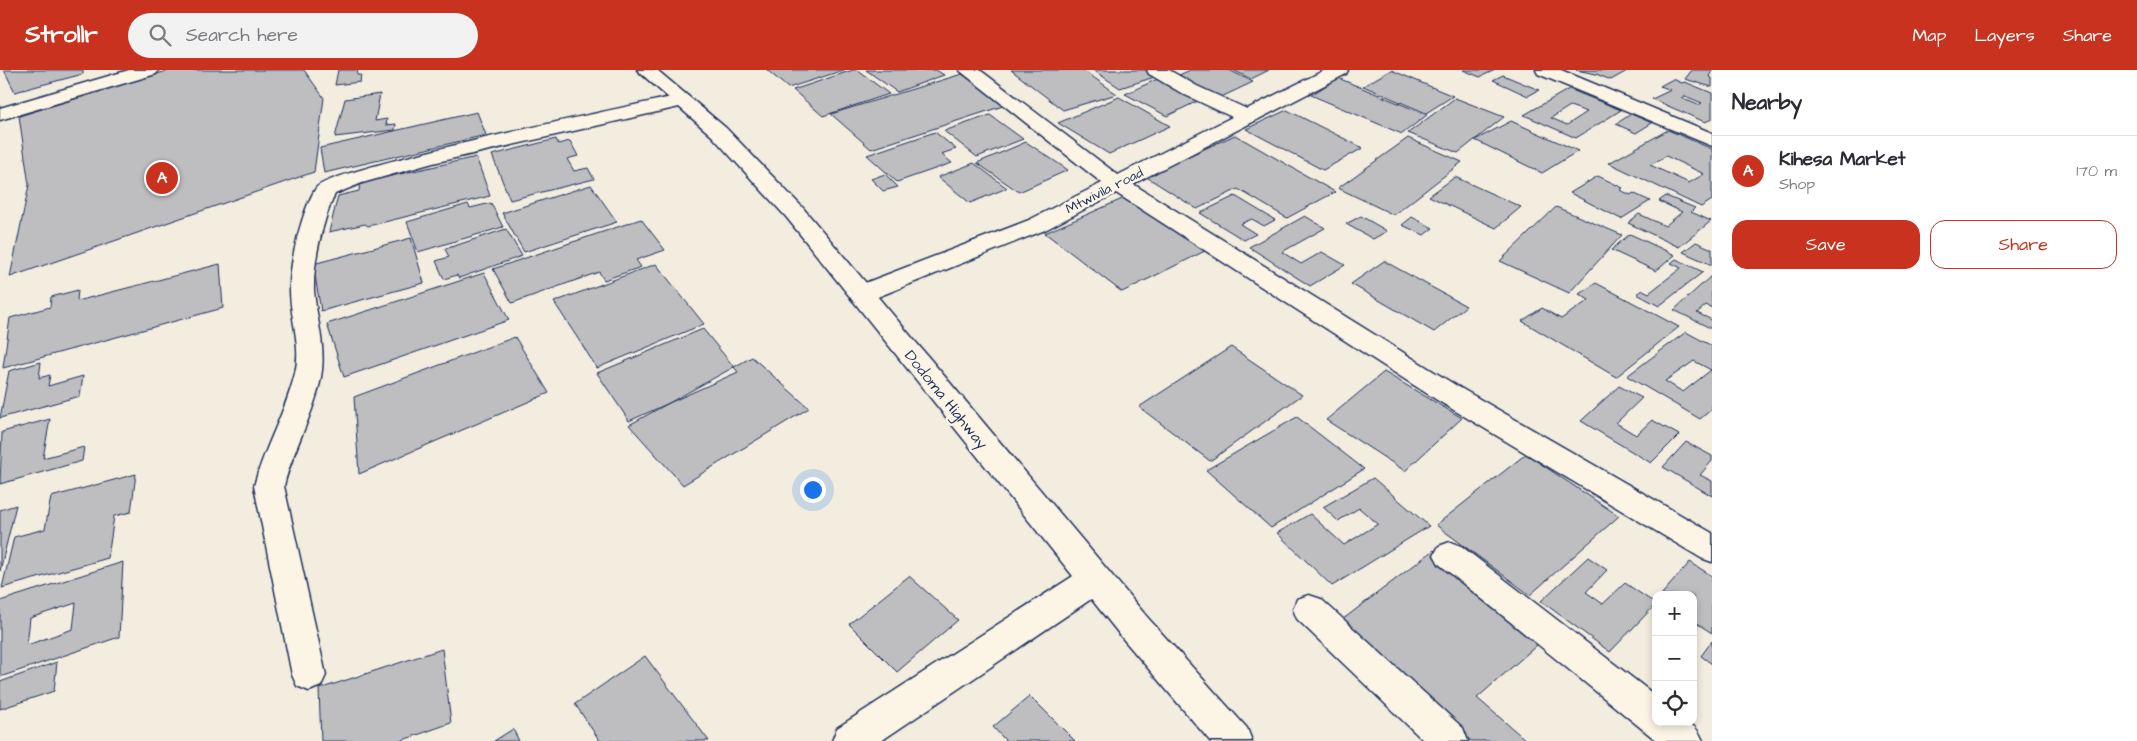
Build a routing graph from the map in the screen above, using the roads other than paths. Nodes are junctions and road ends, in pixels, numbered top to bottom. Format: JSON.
{"nodes":[{"id":1,"x":149,"y":70,"type":"edge"},
{"id":2,"x":646,"y":70,"type":"edge"},
{"id":3,"x":968,"y":70,"type":"edge"},
{"id":4,"x":1156,"y":70,"type":"edge"},
{"id":5,"x":1545,"y":70,"type":"edge"},
{"id":6,"x":1324,"y":73,"type":"edge"},
{"id":7,"x":681,"y":101,"type":"junction"},
{"id":8,"x":0,"y":114,"type":"edge"},
{"id":9,"x":1248,"y":118,"type":"junction"},
{"id":10,"x":1712,"y":140,"type":"edge"},
{"id":11,"x":1117,"y":184,"type":"junction"},
{"id":12,"x":861,"y":294,"type":"junction"},
{"id":13,"x":1712,"y":549,"type":"edge"},
{"id":14,"x":1450,"y":555,"type":"dead end"},
{"id":15,"x":1095,"y":579,"type":"junction"},
{"id":16,"x":1309,"y":609,"type":"dead end"},
{"id":17,"x":309,"y":675,"type":"dead end"},
{"id":18,"x":1670,"y":731,"type":"edge"},
{"id":19,"x":850,"y":741,"type":"edge"},
{"id":20,"x":1234,"y":741,"type":"edge"},
{"id":21,"x":1450,"y":741,"type":"edge"}],
"edges":[{"from":1,"to":8,"type":"main road"},
{"from":2,"to":7,"type":"main road","name":"Dodoma Highway"},
{"from":3,"to":11,"type":"main road"},
{"from":4,"to":9,"type":"main road"},
{"from":5,"to":10,"type":"main road"},
{"from":6,"to":9,"type":"main road","name":"Mtwivila road"},
{"from":7,"to":12,"type":"main road","name":"Dodoma Highway"},
{"from":7,"to":17,"type":"main road"},
{"from":9,"to":11,"type":"main road","name":"Mtwivila road"},
{"from":11,"to":12,"type":"main road","name":"Mtwivila road"},
{"from":11,"to":13,"type":"main road"},
{"from":12,"to":15,"type":"main road","name":"Dodoma Highway"},
{"from":14,"to":18,"type":"main road"},
{"from":15,"to":19,"type":"main road"},
{"from":15,"to":20,"type":"main road","name":"Dodoma Highway"},
{"from":16,"to":21,"type":"main road"}]}
